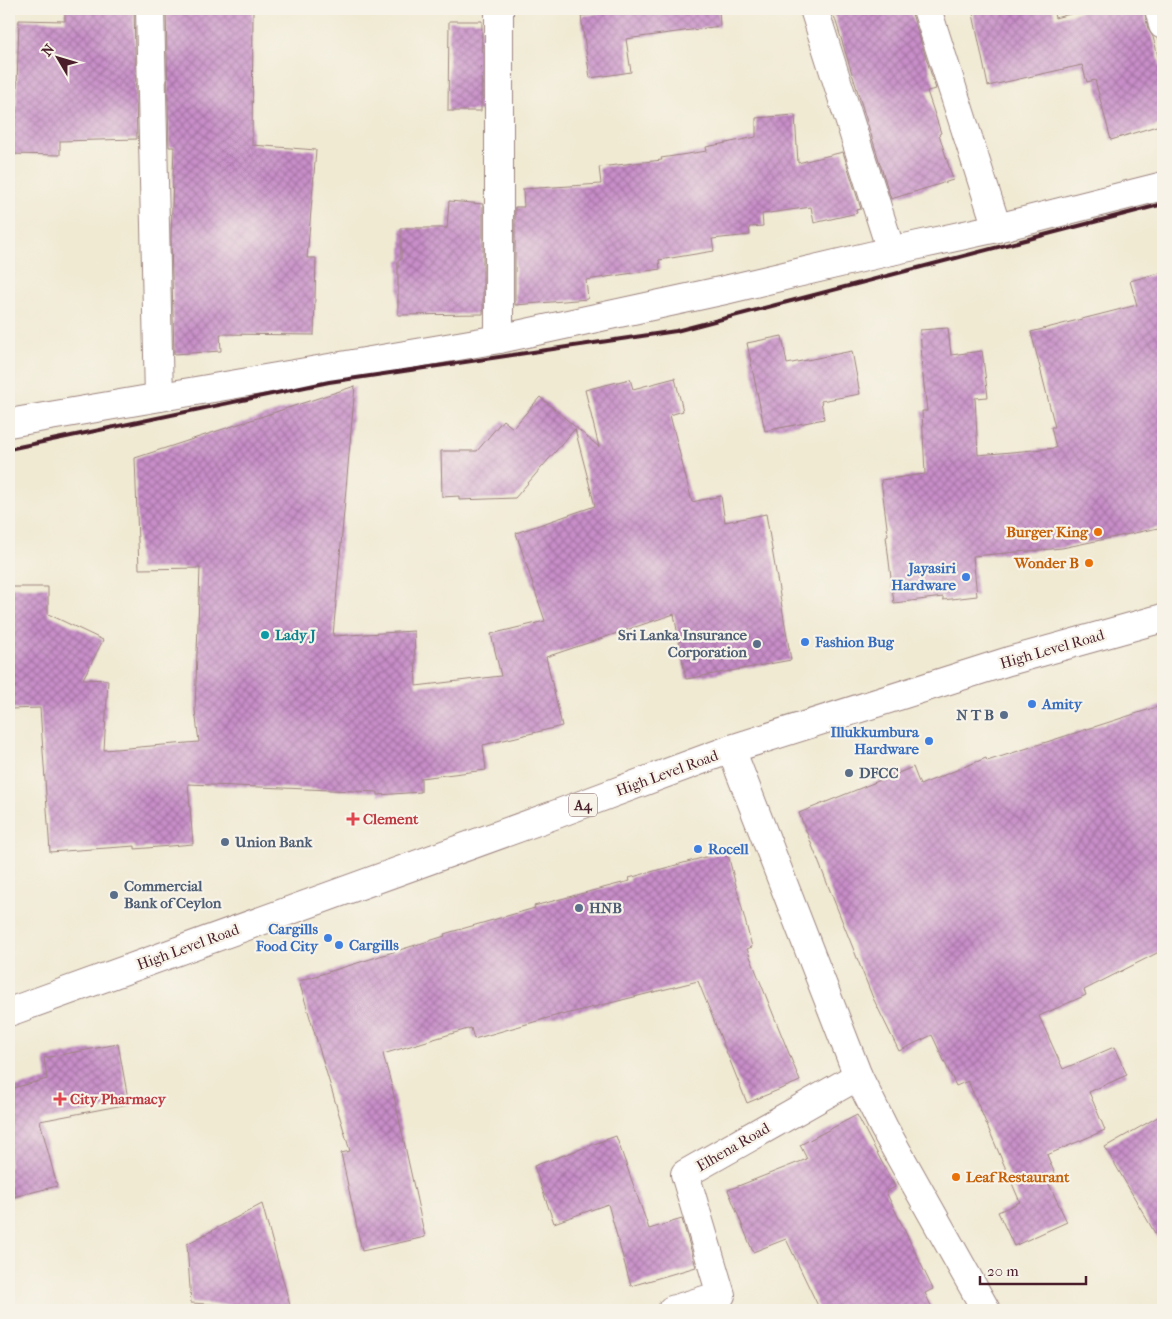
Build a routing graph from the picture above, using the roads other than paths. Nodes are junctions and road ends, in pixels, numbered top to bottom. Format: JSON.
{"nodes":[{"id":1,"x":150,"y":9,"type":"edge"},
{"id":2,"x":499,"y":9,"type":"edge"},
{"id":3,"x":814,"y":9,"type":"edge"},
{"id":4,"x":927,"y":9,"type":"edge"},
{"id":5,"x":1159,"y":9,"type":"edge"},
{"id":6,"x":1163,"y":25,"type":"edge"},
{"id":7,"x":1163,"y":186,"type":"edge"},
{"id":8,"x":997,"y":228,"type":"junction"},
{"id":9,"x":891,"y":250,"type":"junction"},
{"id":10,"x":499,"y":339,"type":"junction"},
{"id":11,"x":159,"y":397,"type":"junction"},
{"id":12,"x":9,"y":423,"type":"edge"},
{"id":13,"x":1163,"y":618,"type":"edge"},
{"id":14,"x":731,"y":749,"type":"junction"},
{"id":15,"x":9,"y":1012,"type":"edge"},
{"id":16,"x":858,"y":1076,"type":"junction"},
{"id":17,"x":672,"y":1310,"type":"edge"},
{"id":18,"x":986,"y":1310,"type":"edge"}],
"edges":[{"from":1,"to":11,"type":"main road"},
{"from":2,"to":10,"type":"main road"},
{"from":3,"to":9,"type":"main road"},
{"from":4,"to":8,"type":"main road"},
{"from":5,"to":6,"type":"main road"},
{"from":7,"to":8,"type":"main road"},
{"from":8,"to":9,"type":"main road"},
{"from":9,"to":10,"type":"main road"},
{"from":10,"to":11,"type":"main road"},
{"from":11,"to":12,"type":"main road"},
{"from":13,"to":14,"type":"main road","name":"High Level Road","number":"A4"},
{"from":14,"to":15,"type":"main road","name":"High Level Road","number":"A4"},
{"from":14,"to":16,"type":"main road"},
{"from":16,"to":17,"type":"main road","name":"Elhena Road"},
{"from":16,"to":18,"type":"main road"}]}
